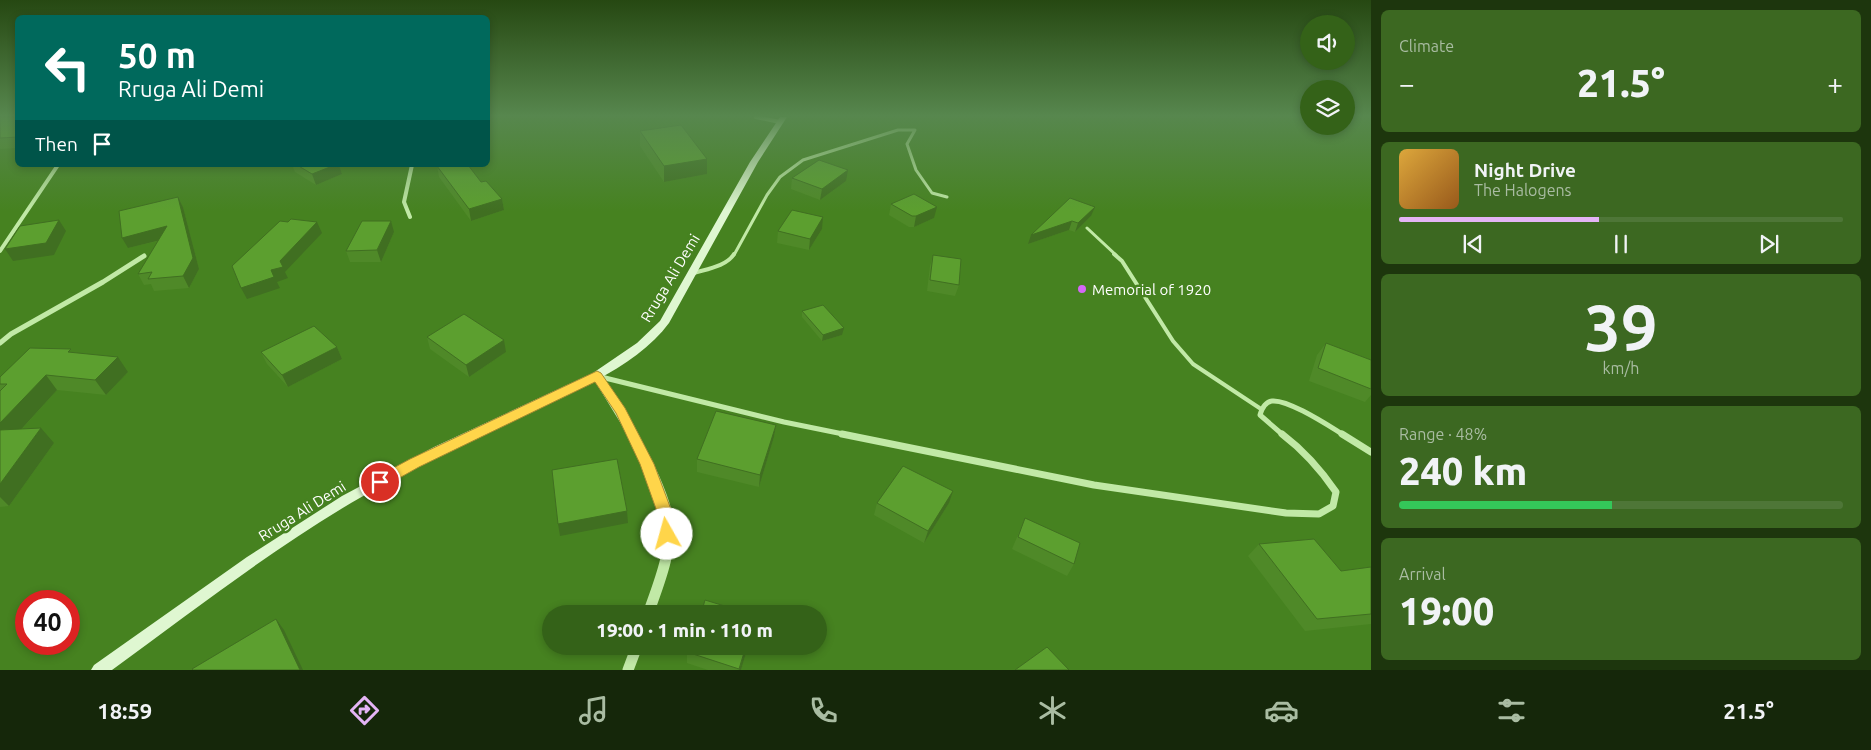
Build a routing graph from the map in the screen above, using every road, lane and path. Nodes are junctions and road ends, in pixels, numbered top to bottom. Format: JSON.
{"nodes":[{"id":1,"x":763,"y":148,"type":"edge"},
{"id":2,"x":840,"y":148,"type":"edge"},
{"id":3,"x":908,"y":148,"type":"edge"},
{"id":4,"x":57,"y":167,"type":"edge"},
{"id":5,"x":412,"y":167,"type":"edge"},
{"id":6,"x":947,"y":197,"type":"dead end"},
{"id":7,"x":410,"y":217,"type":"dead end"},
{"id":8,"x":1087,"y":228,"type":"dead end"},
{"id":9,"x":0,"y":251,"type":"edge"},
{"id":10,"x":144,"y":256,"type":"dead end"},
{"id":11,"x":693,"y":273,"type":"junction"},
{"id":12,"x":0,"y":343,"type":"edge"},
{"id":13,"x":597,"y":376,"type":"junction"},
{"id":14,"x":1261,"y":409,"type":"junction"},
{"id":15,"x":1371,"y":452,"type":"edge"},
{"id":16,"x":651,"y":605,"type":"edge"},
{"id":17,"x":634,"y":655,"type":"edge"},
{"id":18,"x":99,"y":670,"type":"edge"},
{"id":19,"x":628,"y":670,"type":"edge"}],
"edges":[{"from":1,"to":11,"type":"main road","name":"Rruga Ali Demi"},
{"from":2,"to":11,"type":"lane"},
{"from":3,"to":6,"type":"lane"},
{"from":4,"to":9,"type":"street"},
{"from":5,"to":7,"type":"street"},
{"from":8,"to":14,"type":"lane"},
{"from":10,"to":12,"type":"street"},
{"from":11,"to":13,"type":"main road","name":"Rruga Ali Demi"},
{"from":13,"to":14,"type":"street"},
{"from":13,"to":16,"type":"street"},
{"from":13,"to":18,"type":"main road","name":"Rruga Ali Demi"},
{"from":14,"to":15,"type":"street"},
{"from":17,"to":19,"type":"street"}]}
